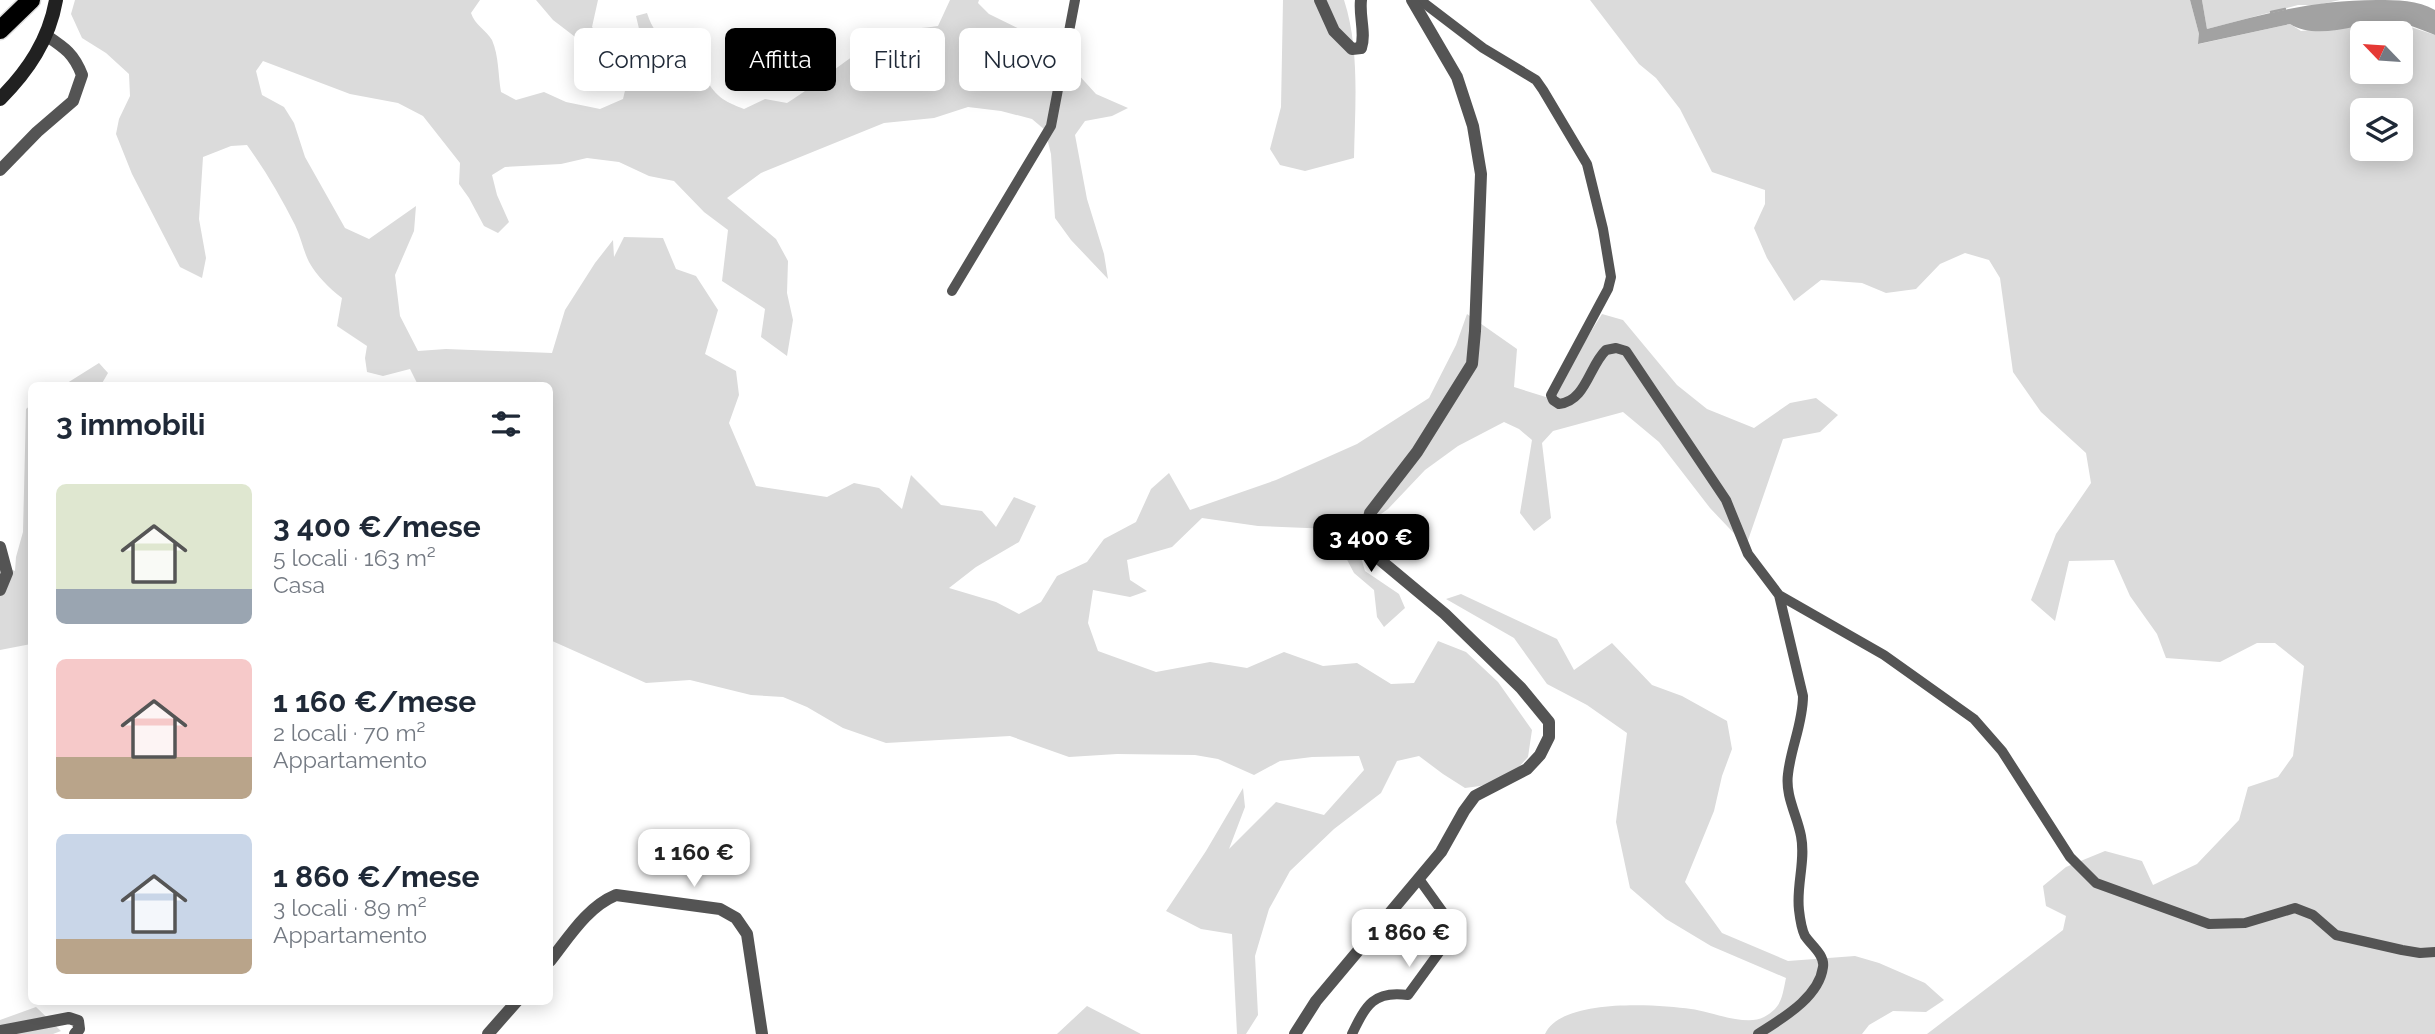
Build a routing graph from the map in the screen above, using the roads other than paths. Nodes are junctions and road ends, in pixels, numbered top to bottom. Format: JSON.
{"nodes":[{"id":1,"x":31,"y":0,"type":"edge"},
{"id":2,"x":56,"y":0,"type":"edge"},
{"id":3,"x":1075,"y":0,"type":"edge"},
{"id":4,"x":1320,"y":0,"type":"edge"},
{"id":5,"x":1361,"y":0,"type":"edge"},
{"id":6,"x":1412,"y":0,"type":"edge"},
{"id":7,"x":1420,"y":0,"type":"edge"},
{"id":8,"x":0,"y":30,"type":"edge"},
{"id":9,"x":47,"y":36,"type":"junction"},
{"id":10,"x":0,"y":99,"type":"edge"},
{"id":11,"x":0,"y":170,"type":"edge"},
{"id":12,"x":952,"y":291,"type":"dead end"},
{"id":13,"x":0,"y":547,"type":"edge"},
{"id":14,"x":0,"y":590,"type":"edge"},
{"id":15,"x":1779,"y":595,"type":"junction"},
{"id":16,"x":1419,"y":879,"type":"junction"},
{"id":17,"x":2435,"y":952,"type":"edge"},
{"id":18,"x":553,"y":957,"type":"edge"},
{"id":19,"x":513,"y":1005,"type":"edge"},
{"id":20,"x":0,"y":1031,"type":"edge"},
{"id":21,"x":75,"y":1034,"type":"edge"},
{"id":22,"x":488,"y":1034,"type":"edge"},
{"id":23,"x":762,"y":1034,"type":"edge"},
{"id":24,"x":1296,"y":1034,"type":"edge"},
{"id":25,"x":1352,"y":1034,"type":"edge"},
{"id":26,"x":1758,"y":1034,"type":"edge"}],
"edges":[{"from":1,"to":8,"type":"highway"},
{"from":2,"to":9,"type":"main road"},
{"from":3,"to":12,"type":"street"},
{"from":4,"to":5,"type":"street"},
{"from":6,"to":16,"type":"street"},
{"from":7,"to":15,"type":"street"},
{"from":9,"to":10,"type":"main road"},
{"from":9,"to":11,"type":"street"},
{"from":13,"to":14,"type":"street"},
{"from":15,"to":17,"type":"street"},
{"from":15,"to":26,"type":"street"},
{"from":16,"to":24,"type":"street"},
{"from":16,"to":25,"type":"street"},
{"from":18,"to":23,"type":"street"},
{"from":19,"to":22,"type":"street"},
{"from":20,"to":21,"type":"street"}]}
